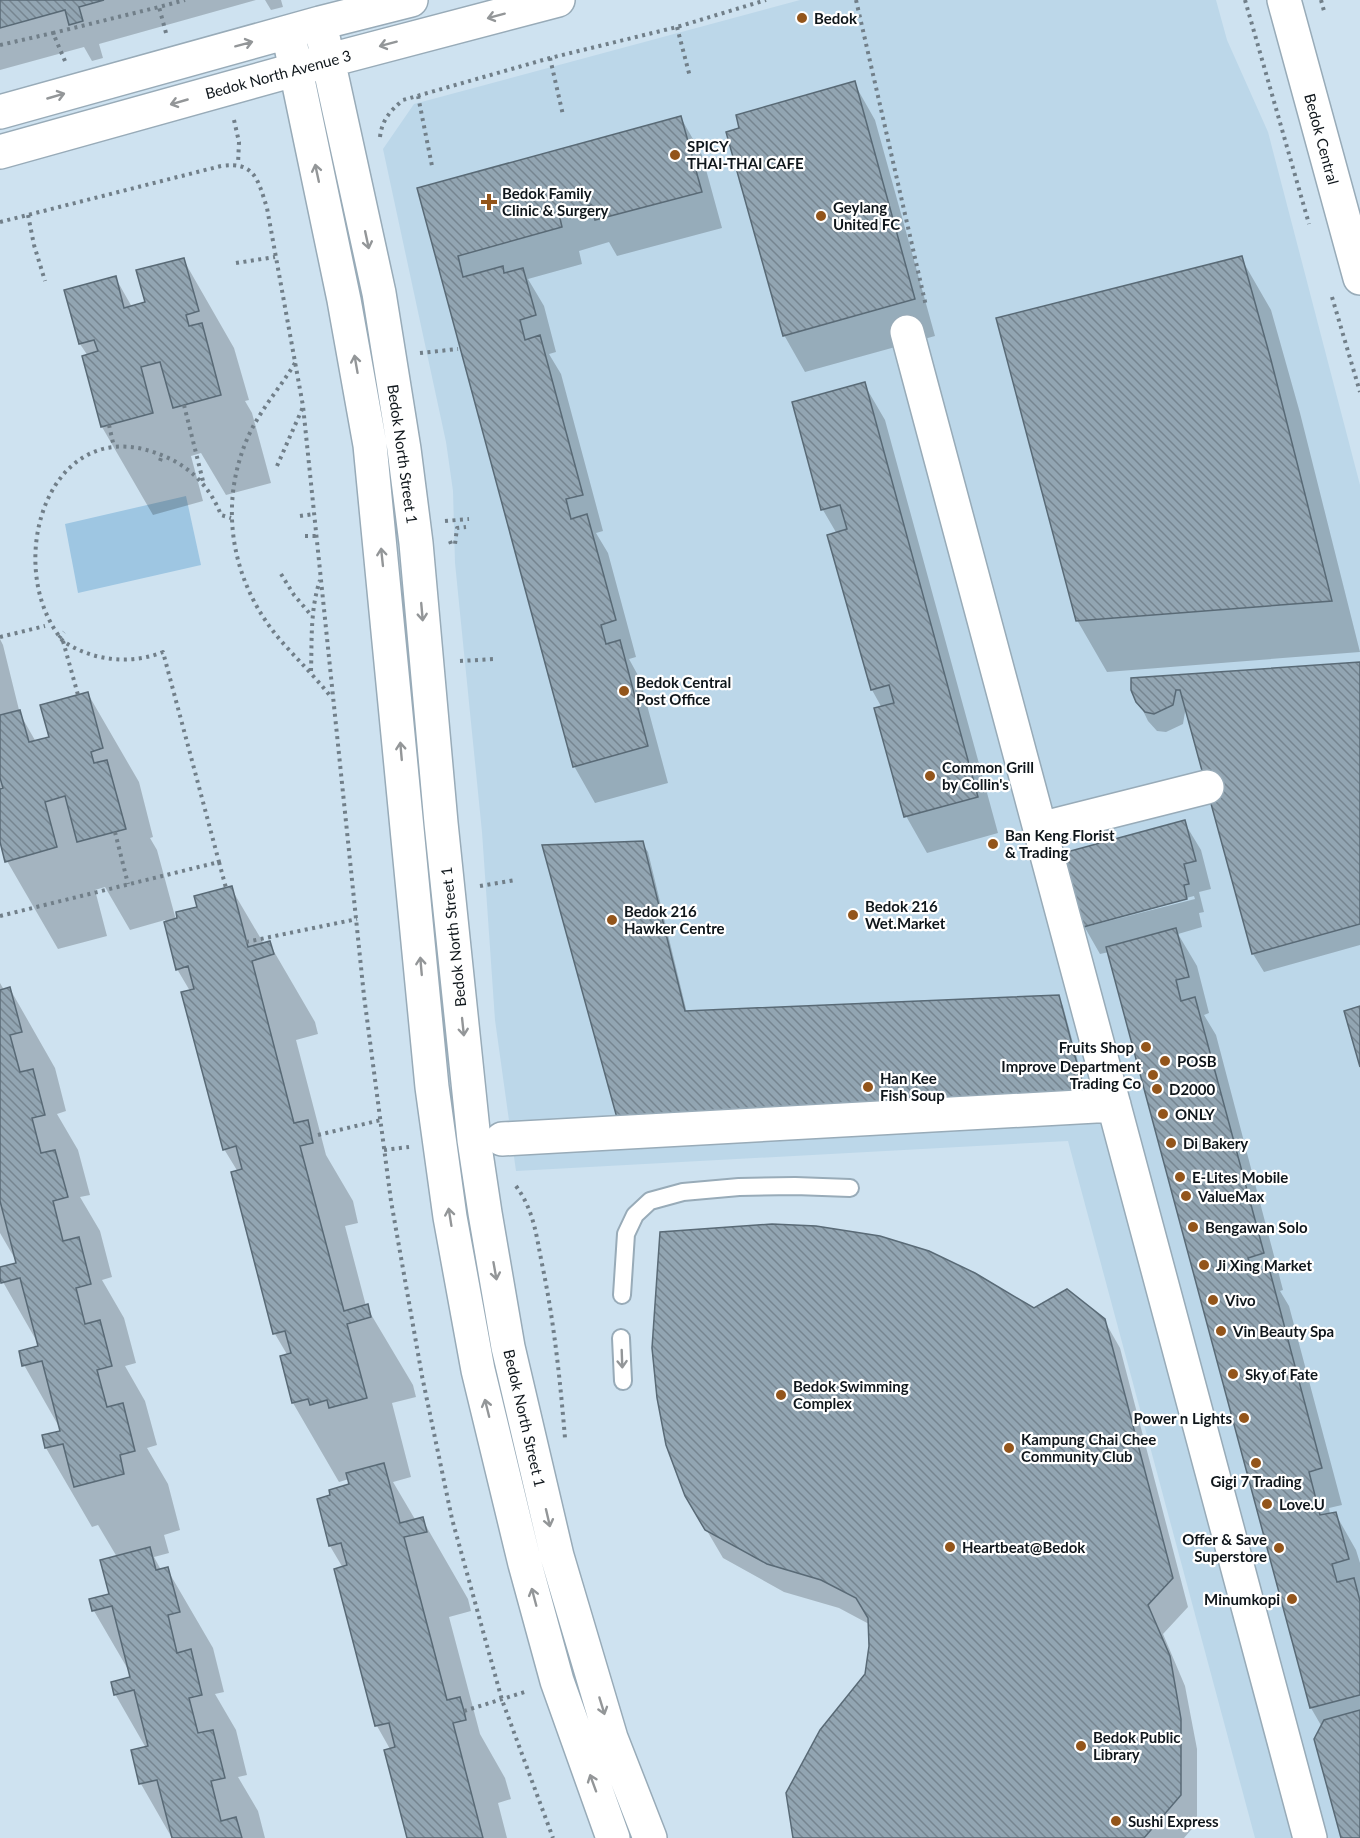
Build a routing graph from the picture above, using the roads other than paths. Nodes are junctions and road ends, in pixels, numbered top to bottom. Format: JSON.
{"nodes":[{"id":1,"x":411,"y":0,"type":"edge"},
{"id":2,"x":558,"y":0,"type":"edge"},
{"id":3,"x":1284,"y":0,"type":"edge"},
{"id":4,"x":320,"y":23,"type":"junction"},
{"id":5,"x":288,"y":32,"type":"junction"},
{"id":6,"x":330,"y":60,"type":"junction"},
{"id":7,"x":296,"y":69,"type":"junction"},
{"id":8,"x":0,"y":112,"type":"edge"},
{"id":9,"x":0,"y":152,"type":"edge"},
{"id":10,"x":1360,"y":278,"type":"edge"},
{"id":11,"x":918,"y":324,"type":"road end"},
{"id":12,"x":1207,"y":787,"type":"dead end"},
{"id":13,"x":1040,"y":829,"type":"junction"},
{"id":14,"x":1114,"y":1105,"type":"junction"},
{"id":15,"x":502,"y":1138,"type":"road end"},
{"id":16,"x":850,"y":1188,"type":"dead end"},
{"id":17,"x":622,"y":1294,"type":"dead end"},
{"id":18,"x":621,"y":1338,"type":"dead end"},
{"id":19,"x":623,"y":1381,"type":"dead end"},
{"id":20,"x":613,"y":1838,"type":"edge"},
{"id":21,"x":650,"y":1838,"type":"edge"},
{"id":22,"x":1311,"y":1838,"type":"edge"}],
"edges":[{"from":1,"to":4,"type":"street"},
{"from":2,"to":6,"type":"street","name":"Bedok North Avenue 3","one_way":true},
{"from":3,"to":10,"type":"street","name":"Bedok Central"},
{"from":4,"to":5,"type":"street"},
{"from":4,"to":6,"type":"street","name":"Bedok North Street 1"},
{"from":5,"to":7,"type":"street","name":"Bedok North Street 1"},
{"from":8,"to":5,"type":"street","one_way":true},
{"from":6,"to":7,"type":"street","name":"Bedok North Avenue 3"},
{"from":6,"to":21,"type":"street","name":"Bedok North Street 1","one_way":true},
{"from":7,"to":9,"type":"street","name":"Bedok North Avenue 3","one_way":true},
{"from":20,"to":7,"type":"street","name":"Bedok North Street 1","one_way":true},
{"from":11,"to":13,"type":"street"},
{"from":12,"to":13,"type":"street"},
{"from":13,"to":14,"type":"street"},
{"from":14,"to":15,"type":"street"},
{"from":14,"to":22,"type":"street"},
{"from":16,"to":17,"type":"lane"},
{"from":18,"to":19,"type":"lane","one_way":true}]}
